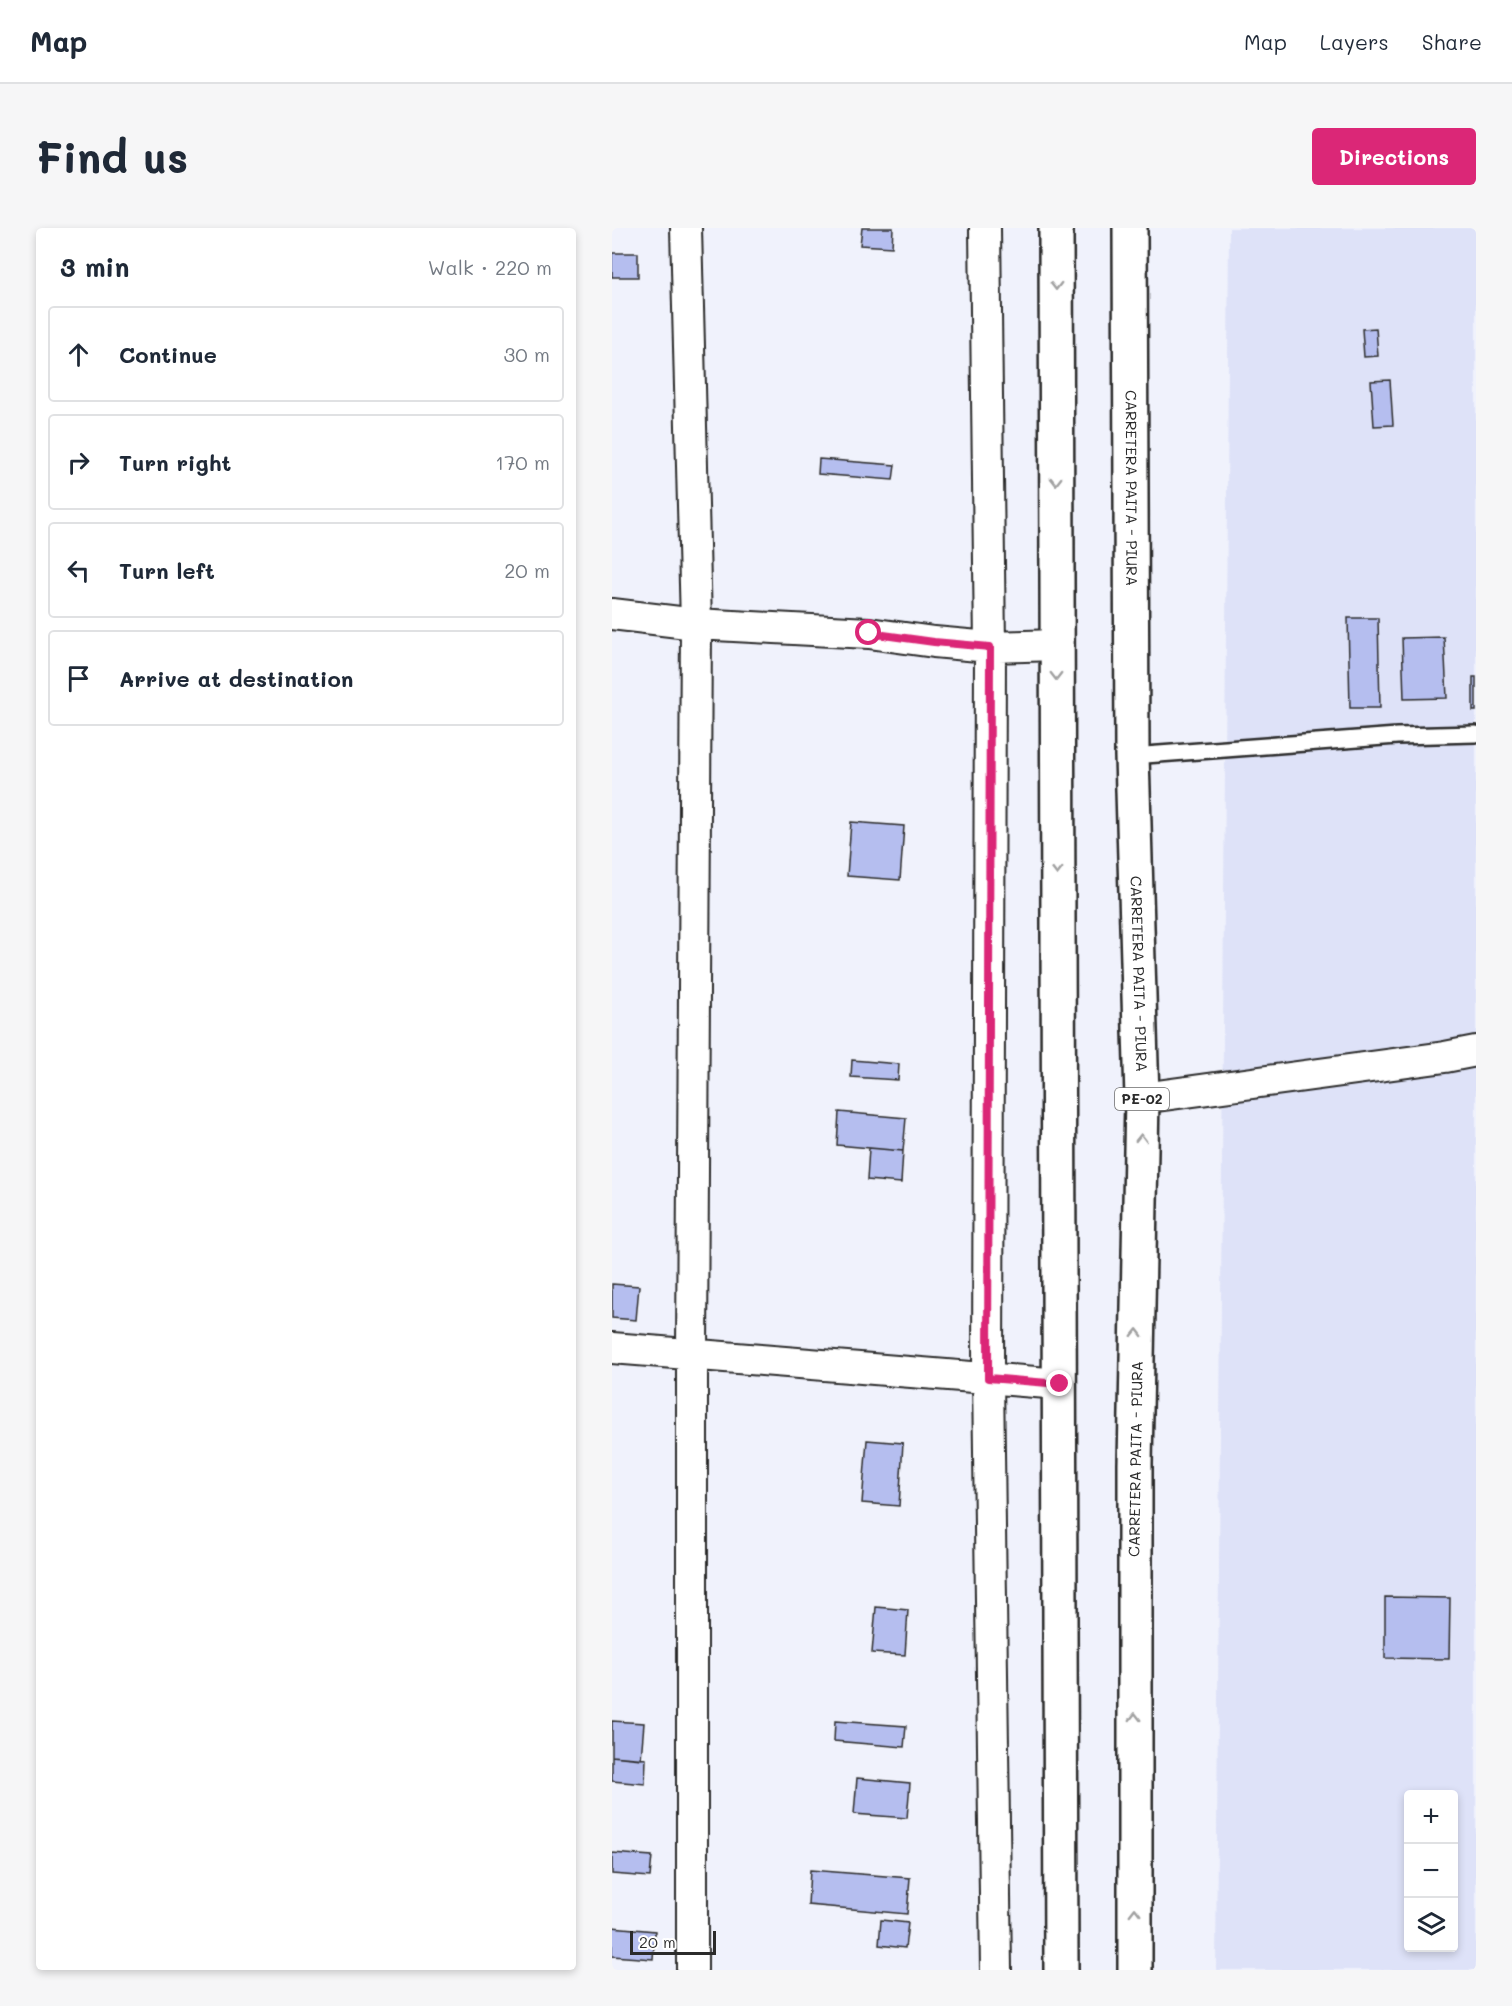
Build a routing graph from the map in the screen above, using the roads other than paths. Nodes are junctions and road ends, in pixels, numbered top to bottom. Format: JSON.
{"nodes":[{"id":1,"x":686,"y":228,"type":"edge"},
{"id":2,"x":985,"y":228,"type":"edge"},
{"id":3,"x":1056,"y":228,"type":"edge"},
{"id":4,"x":1131,"y":228,"type":"edge"},
{"id":5,"x":612,"y":614,"type":"edge"},
{"id":6,"x":696,"y":624,"type":"junction"},
{"id":7,"x":1056,"y":645,"type":"junction"},
{"id":8,"x":990,"y":647,"type":"junction"},
{"id":9,"x":1476,"y":734,"type":"edge"},
{"id":10,"x":1132,"y":756,"type":"junction"},
{"id":11,"x":1476,"y":1051,"type":"edge"},
{"id":12,"x":1142,"y":1098,"type":"junction"},
{"id":13,"x":612,"y":1348,"type":"edge"},
{"id":14,"x":692,"y":1354,"type":"junction"},
{"id":15,"x":988,"y":1378,"type":"junction"},
{"id":16,"x":1060,"y":1384,"type":"junction"},
{"id":17,"x":692,"y":1970,"type":"edge"},
{"id":18,"x":996,"y":1970,"type":"edge"},
{"id":19,"x":1061,"y":1970,"type":"edge"},
{"id":20,"x":1135,"y":1970,"type":"edge"}],
"edges":[{"from":1,"to":6,"type":"street"},
{"from":2,"to":8,"type":"street"},
{"from":3,"to":7,"type":"highway","one_way":true},
{"from":4,"to":10,"type":"highway","name":"CARRETERA PAITA - PIURA","number":"PE-02"},
{"from":5,"to":6,"type":"street"},
{"from":6,"to":8,"type":"street"},
{"from":6,"to":14,"type":"street"},
{"from":7,"to":8,"type":"street"},
{"from":7,"to":16,"type":"highway","one_way":true},
{"from":8,"to":15,"type":"street"},
{"from":9,"to":10,"type":"lane"},
{"from":10,"to":12,"type":"highway","name":"CARRETERA PAITA - PIURA","number":"PE-02"},
{"from":11,"to":12,"type":"street"},
{"from":20,"to":12,"type":"highway","name":"CARRETERA PAITA - PIURA","number":"PE-02","one_way":true},
{"from":13,"to":14,"type":"street"},
{"from":14,"to":15,"type":"street"},
{"from":14,"to":17,"type":"street"},
{"from":15,"to":16,"type":"street"},
{"from":15,"to":18,"type":"street"},
{"from":16,"to":19,"type":"highway"}]}
